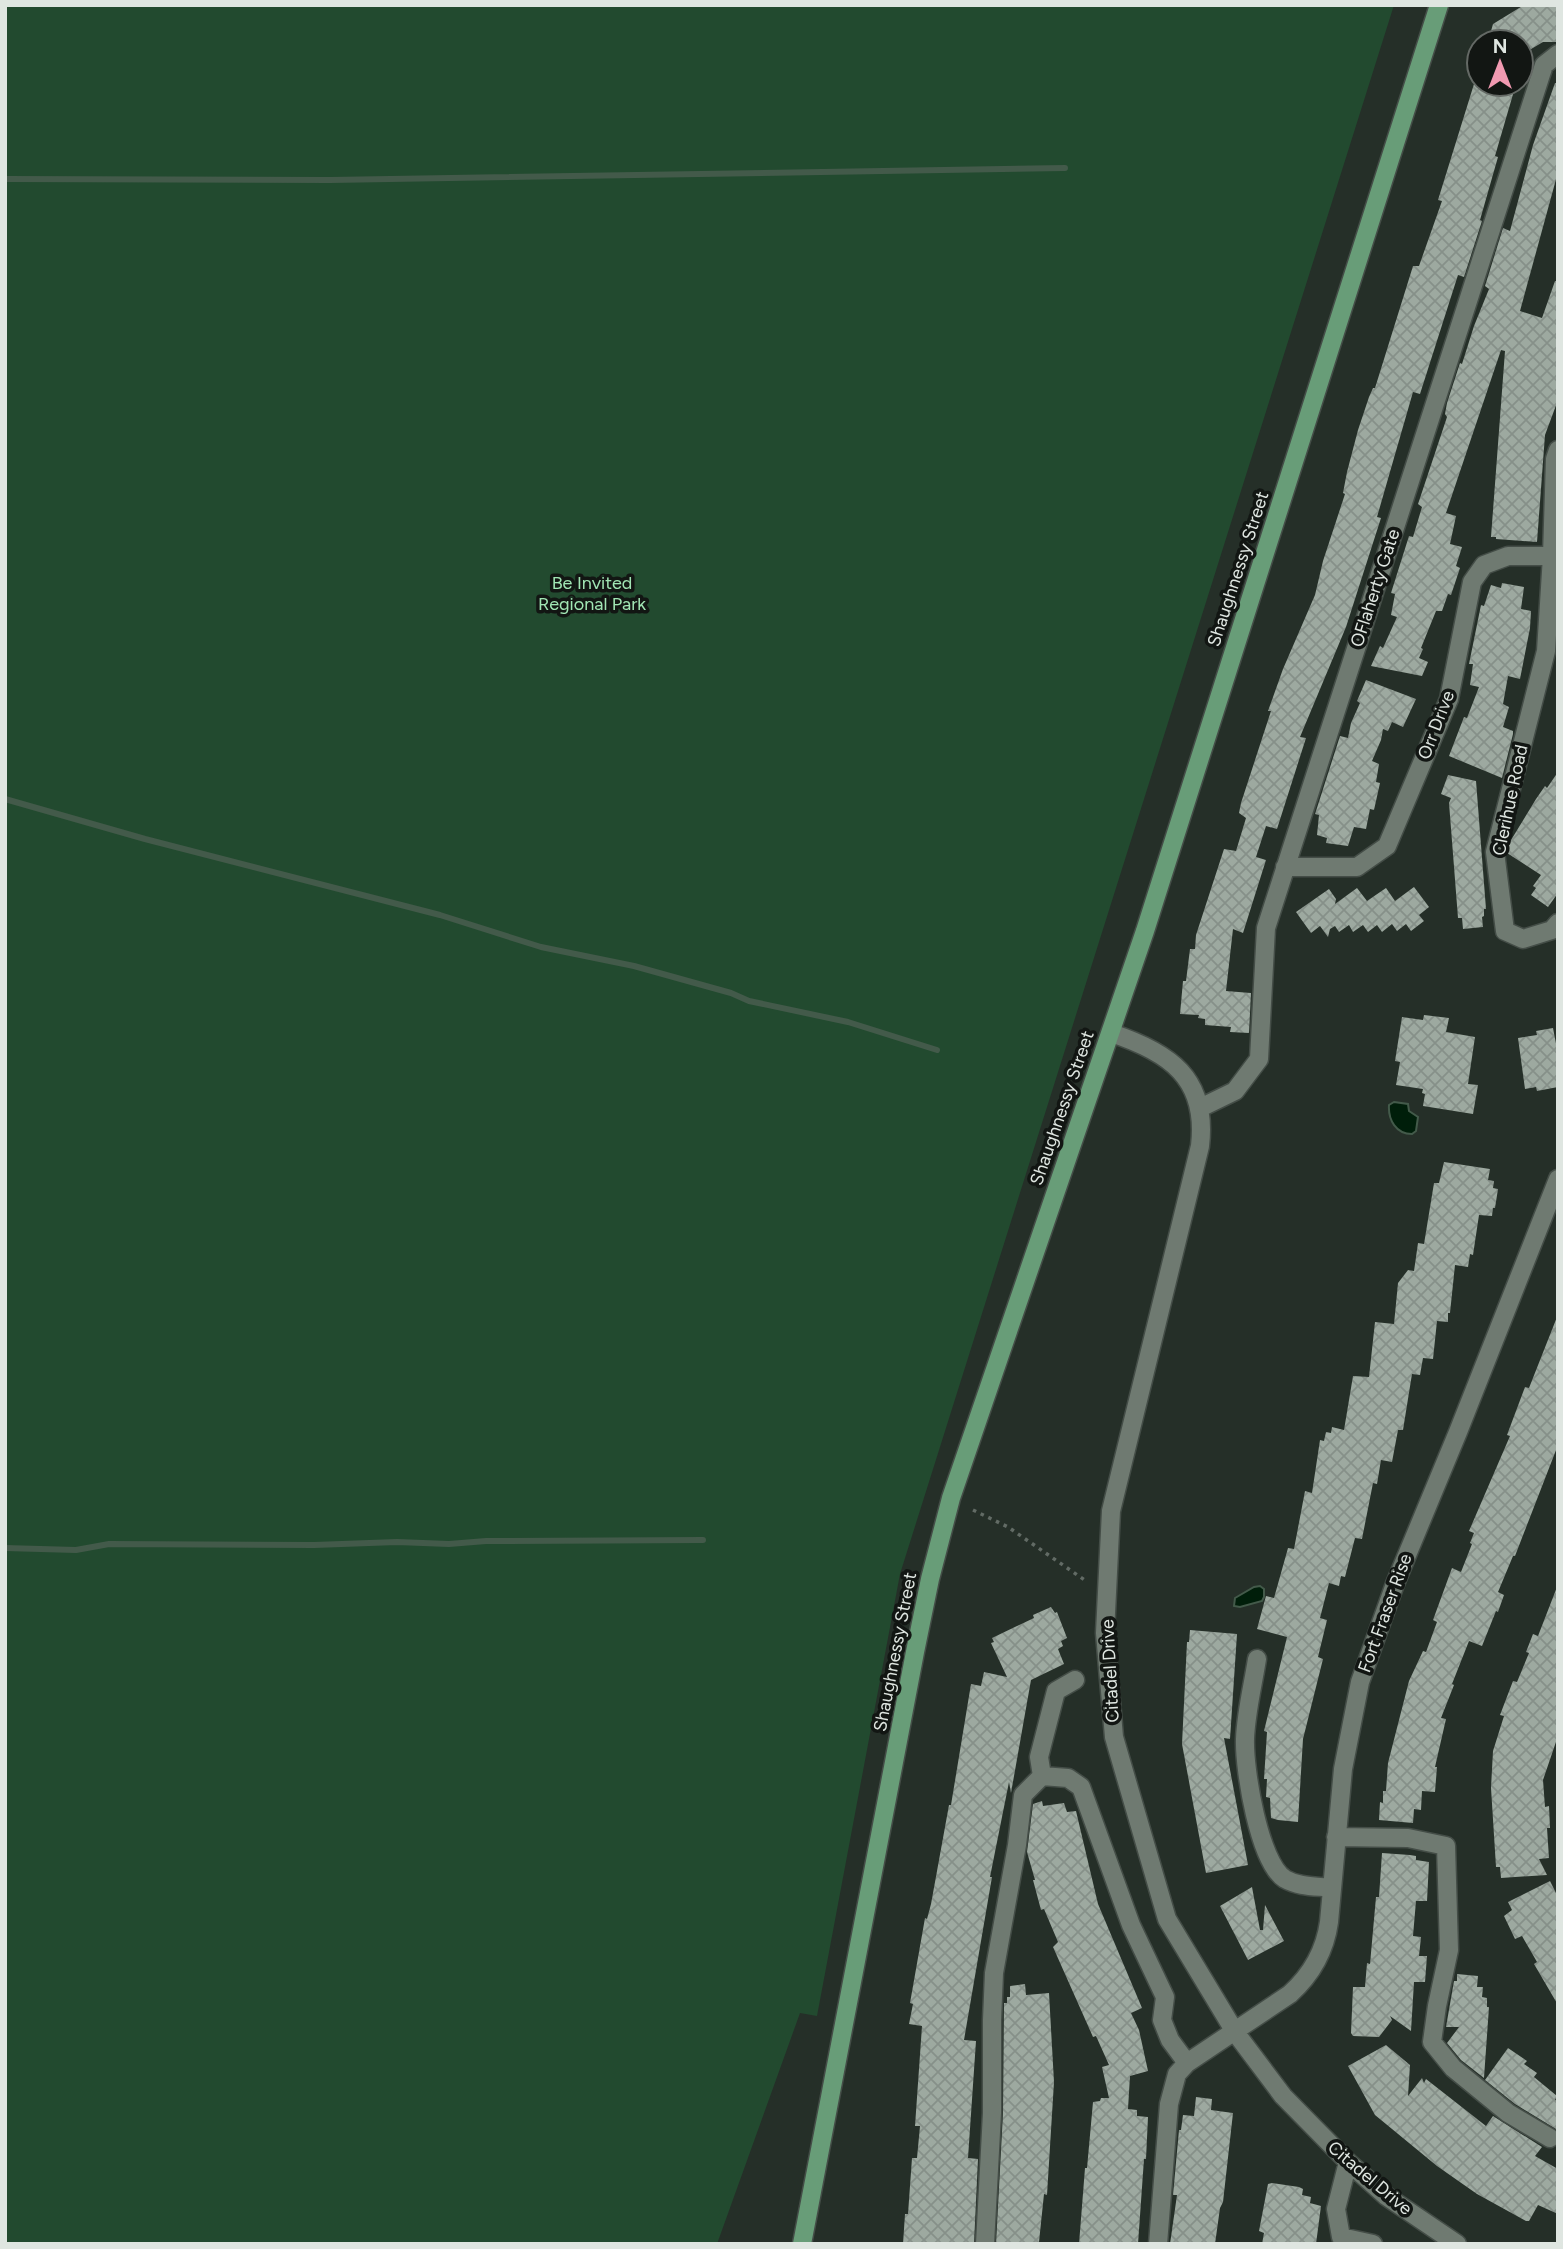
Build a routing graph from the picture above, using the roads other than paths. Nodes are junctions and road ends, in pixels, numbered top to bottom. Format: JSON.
{"nodes":[{"id":1,"x":1439,"y":5,"type":"edge"},
{"id":2,"x":1558,"y":54,"type":"edge"},
{"id":3,"x":1558,"y":450,"type":"edge"},
{"id":4,"x":1555,"y":556,"type":"edge"},
{"id":5,"x":1552,"y":651,"type":"edge"},
{"id":6,"x":1286,"y":867,"type":"junction"},
{"id":7,"x":1558,"y":923,"type":"edge"},
{"id":8,"x":1111,"y":1033,"type":"junction"},
{"id":9,"x":1200,"y":1108,"type":"junction"},
{"id":10,"x":1558,"y":1179,"type":"edge"},
{"id":11,"x":1257,"y":1659,"type":"dead end"},
{"id":12,"x":1075,"y":1680,"type":"dead end"},
{"id":13,"x":1042,"y":1776,"type":"junction"},
{"id":14,"x":1336,"y":1837,"type":"junction"},
{"id":15,"x":1332,"y":1888,"type":"junction"},
{"id":16,"x":1235,"y":2032,"type":"junction"},
{"id":17,"x":1187,"y":2063,"type":"junction"},
{"id":18,"x":1550,"y":2138,"type":"dead end"},
{"id":19,"x":1348,"y":2162,"type":"junction"},
{"id":20,"x":1339,"y":2240,"type":"edge"},
{"id":21,"x":802,"y":2244,"type":"edge"},
{"id":22,"x":985,"y":2244,"type":"edge"},
{"id":23,"x":1157,"y":2244,"type":"edge"},
{"id":24,"x":1373,"y":2244,"type":"edge"},
{"id":25,"x":1457,"y":2244,"type":"edge"}],
"edges":[{"from":1,"to":8,"type":"main road","name":"Shaughnessy Street"},
{"from":2,"to":6,"type":"street","name":"OFlaherty Gate"},
{"from":3,"to":4,"type":"street","name":"Clerihue Road"},
{"from":4,"to":5,"type":"street","name":"Clerihue Road"},
{"from":4,"to":6,"type":"street","name":"Orr Drive"},
{"from":5,"to":7,"type":"street","name":"Clerihue Road"},
{"from":6,"to":9,"type":"street","name":"OFlaherty Gate"},
{"from":8,"to":9,"type":"street","name":"Citadel Drive"},
{"from":8,"to":21,"type":"main road","name":"Shaughnessy Street"},
{"from":9,"to":16,"type":"street","name":"Citadel Drive"},
{"from":10,"to":14,"type":"street","name":"Fort Fraser Rise"},
{"from":11,"to":15,"type":"street"},
{"from":12,"to":13,"type":"street"},
{"from":13,"to":17,"type":"street"},
{"from":13,"to":22,"type":"street"},
{"from":14,"to":15,"type":"street","name":"Fort Fraser Rise"},
{"from":14,"to":18,"type":"street"},
{"from":15,"to":16,"type":"street","name":"Fort Fraser Rise"},
{"from":16,"to":17,"type":"street","name":"Fort Fraser Rise"},
{"from":16,"to":19,"type":"street","name":"Citadel Drive"},
{"from":17,"to":23,"type":"street"},
{"from":19,"to":20,"type":"street"},
{"from":19,"to":25,"type":"street","name":"Citadel Drive"},
{"from":20,"to":24,"type":"street"}]}
